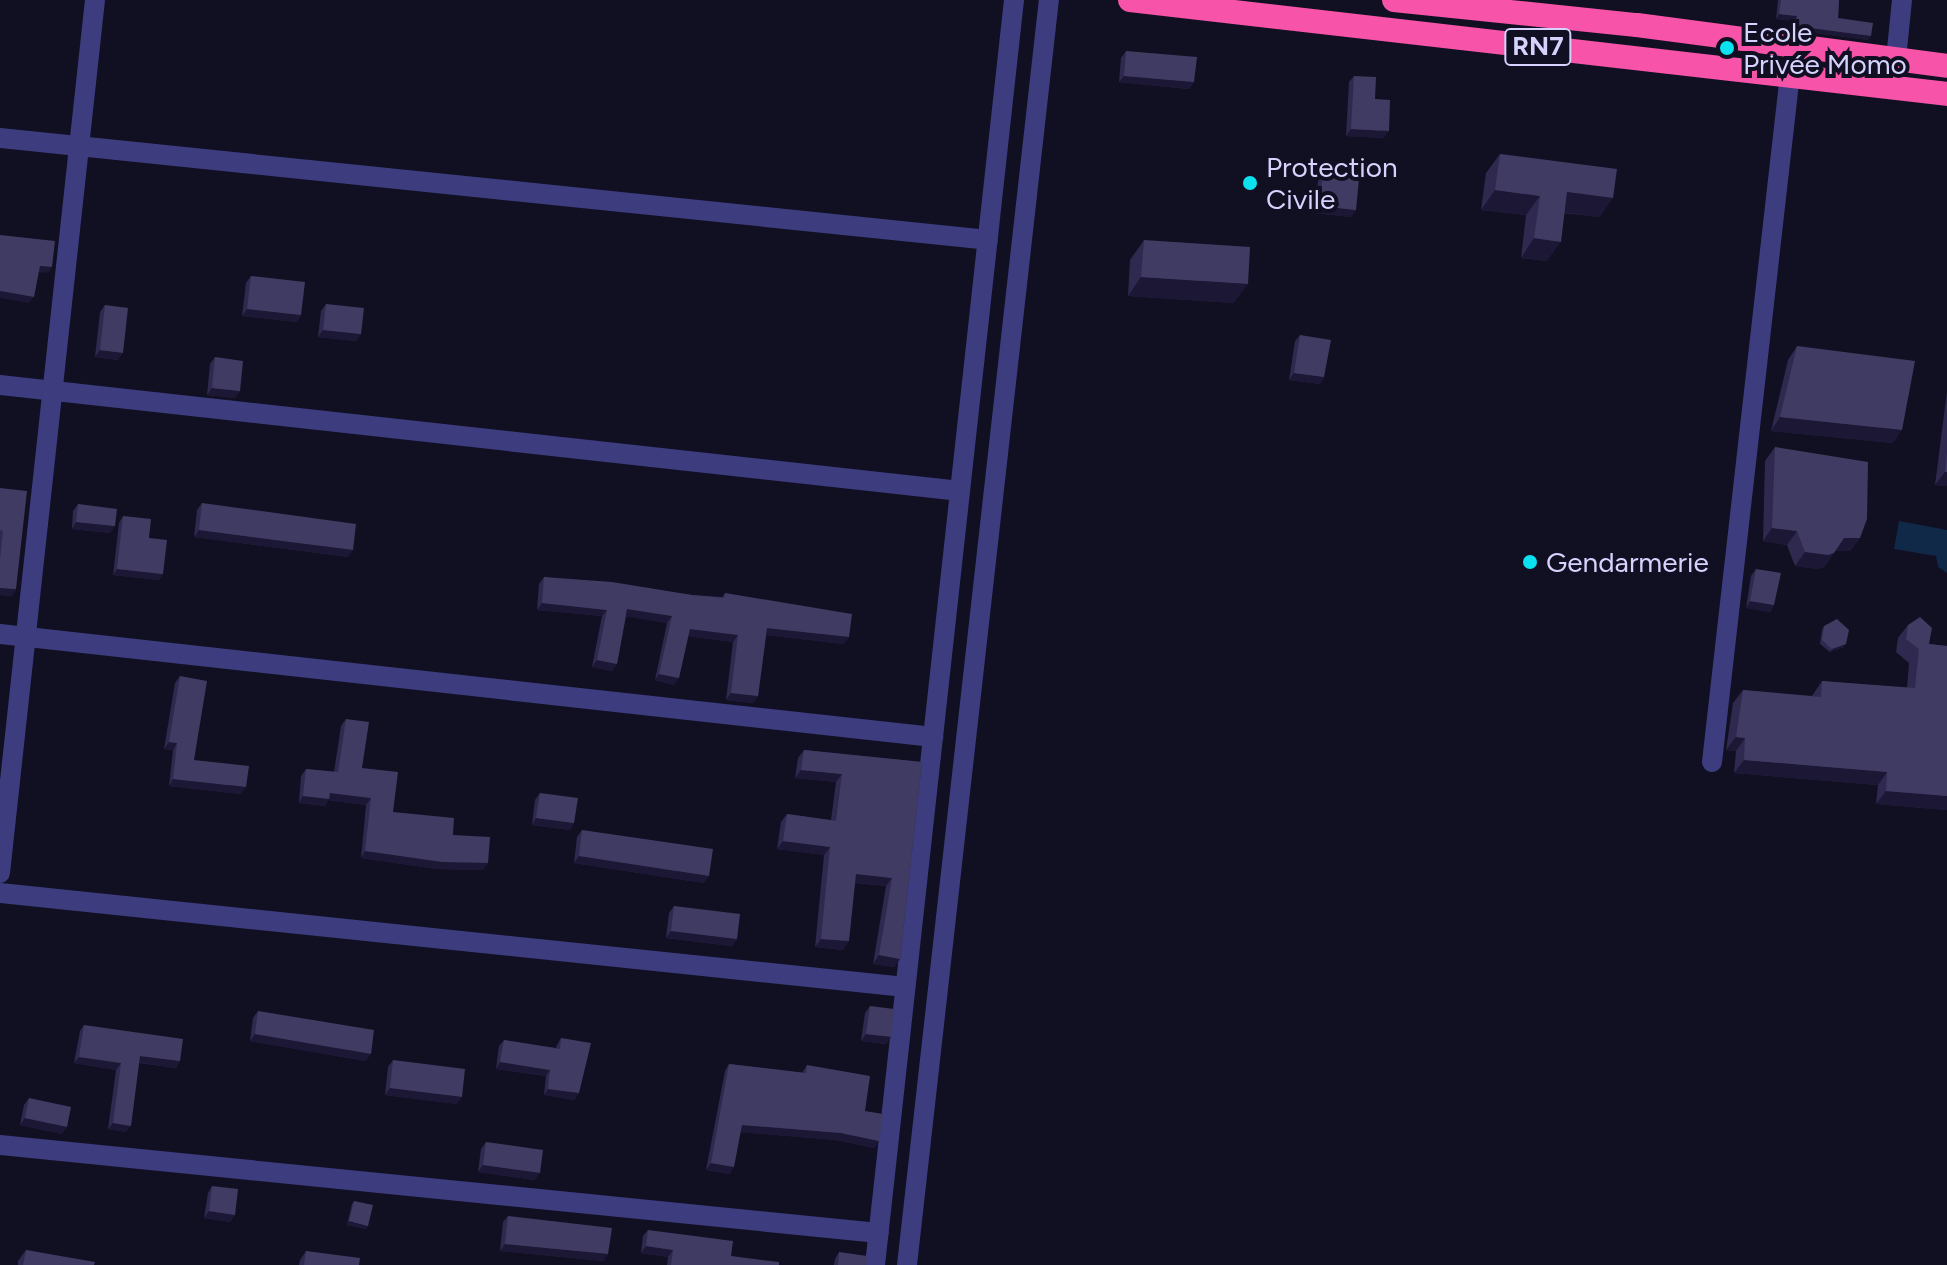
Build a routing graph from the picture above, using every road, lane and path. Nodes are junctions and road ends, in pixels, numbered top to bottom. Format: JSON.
{"nodes":[{"id":1,"x":95,"y":0,"type":"edge"},
{"id":2,"x":1014,"y":0,"type":"edge"},
{"id":3,"x":1049,"y":0,"type":"edge"},
{"id":4,"x":1130,"y":0,"type":"edge"},
{"id":5,"x":1394,"y":0,"type":"edge"},
{"id":6,"x":1902,"y":0,"type":"edge"},
{"id":7,"x":1896,"y":59,"type":"junction"},
{"id":8,"x":1947,"y":66,"type":"edge"},
{"id":9,"x":1790,"y":74,"type":"junction"},
{"id":10,"x":1947,"y":94,"type":"edge"},
{"id":11,"x":0,"y":138,"type":"edge"},
{"id":12,"x":79,"y":147,"type":"junction"},
{"id":13,"x":988,"y":240,"type":"junction"},
{"id":14,"x":0,"y":385,"type":"edge"},
{"id":15,"x":53,"y":391,"type":"junction"},
{"id":16,"x":960,"y":491,"type":"junction"},
{"id":17,"x":0,"y":634,"type":"edge"},
{"id":18,"x":26,"y":636,"type":"junction"},
{"id":19,"x":933,"y":737,"type":"junction"},
{"id":20,"x":1712,"y":762,"type":"dead end"},
{"id":21,"x":0,"y":873,"type":"edge"},
{"id":22,"x":0,"y":893,"type":"edge"},
{"id":23,"x":905,"y":987,"type":"junction"},
{"id":24,"x":0,"y":1145,"type":"edge"},
{"id":25,"x":879,"y":1233,"type":"junction"},
{"id":26,"x":875,"y":1265,"type":"edge"},
{"id":27,"x":907,"y":1265,"type":"edge"}],
"edges":[{"from":1,"to":12,"type":"street"},
{"from":2,"to":13,"type":"street"},
{"from":3,"to":27,"type":"street"},
{"from":4,"to":9,"type":"highway","number":"RN7"},
{"from":5,"to":7,"type":"highway","number":"RN7"},
{"from":6,"to":7,"type":"street"},
{"from":7,"to":8,"type":"highway","number":"RN7"},
{"from":9,"to":10,"type":"highway","number":"RN7"},
{"from":9,"to":20,"type":"street"},
{"from":11,"to":12,"type":"street"},
{"from":12,"to":13,"type":"street"},
{"from":12,"to":15,"type":"street"},
{"from":13,"to":16,"type":"street"},
{"from":14,"to":15,"type":"street"},
{"from":15,"to":16,"type":"street"},
{"from":15,"to":18,"type":"street"},
{"from":16,"to":19,"type":"street"},
{"from":17,"to":18,"type":"street"},
{"from":18,"to":19,"type":"street"},
{"from":18,"to":21,"type":"street"},
{"from":19,"to":23,"type":"street"},
{"from":22,"to":23,"type":"street"},
{"from":23,"to":25,"type":"street"},
{"from":24,"to":25,"type":"street"},
{"from":25,"to":26,"type":"street"}]}
